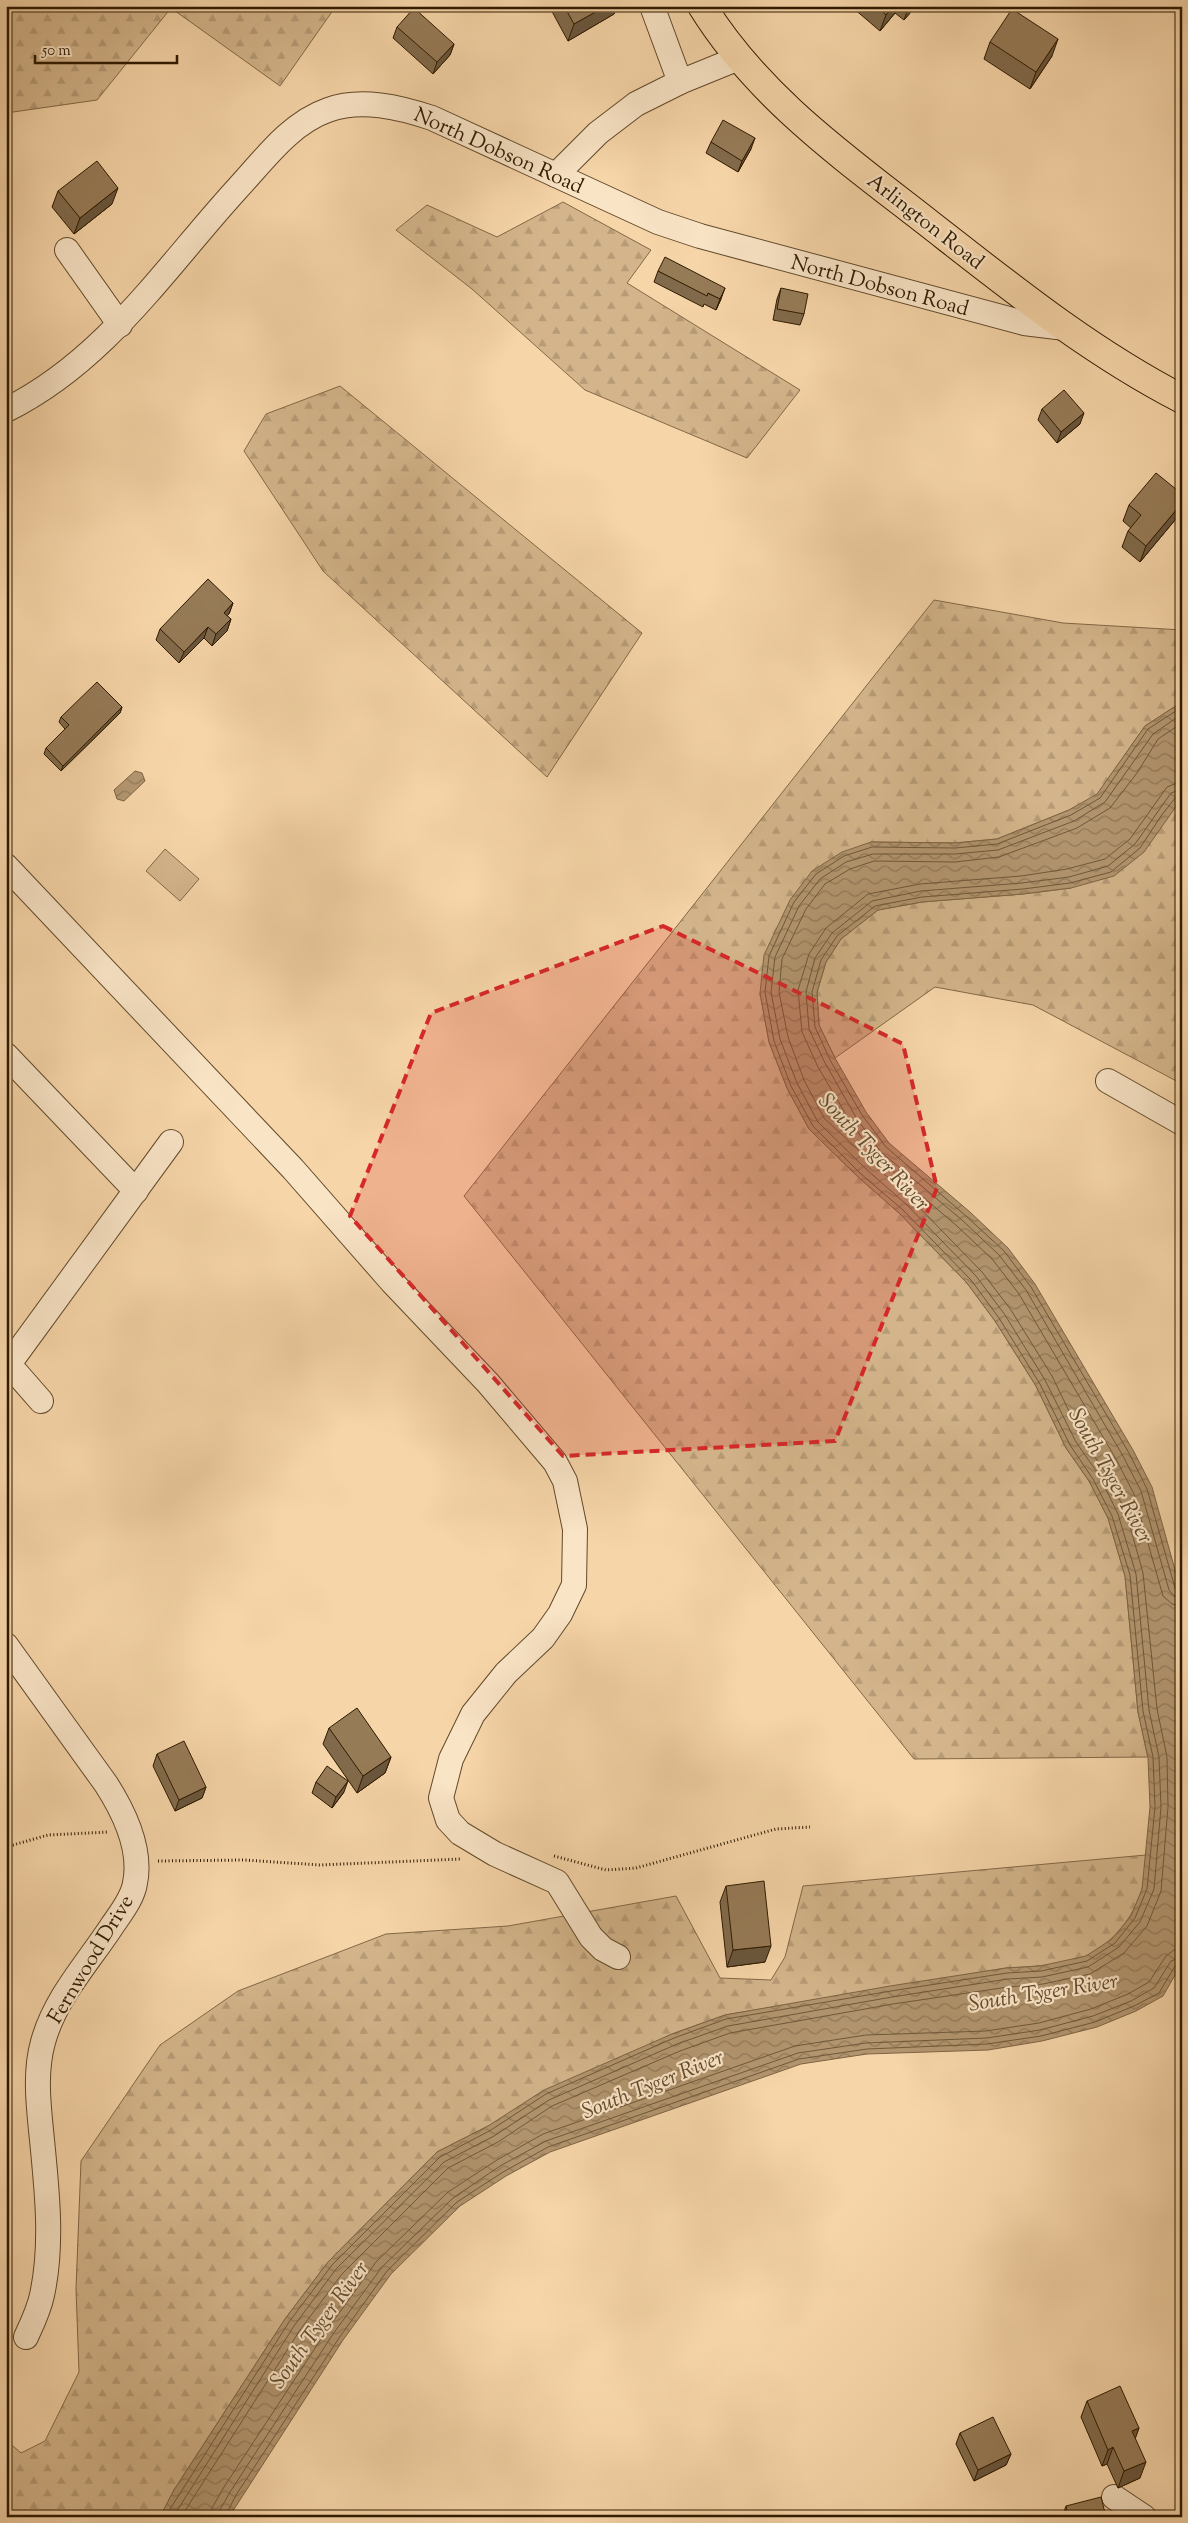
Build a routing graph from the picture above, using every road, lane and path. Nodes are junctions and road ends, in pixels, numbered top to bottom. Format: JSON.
{"nodes":[{"id":1,"x":652,"y":6,"type":"edge"},
{"id":2,"x":702,"y":6,"type":"edge"},
{"id":3,"x":739,"y":58,"type":"junction"},
{"id":4,"x":680,"y":82,"type":"junction"},
{"id":5,"x":556,"y":175,"type":"junction"},
{"id":6,"x":67,"y":250,"type":"dead end"},
{"id":7,"x":120,"y":325,"type":"junction"},
{"id":8,"x":1064,"y":328,"type":"junction"},
{"id":9,"x":1182,"y":399,"type":"edge"},
{"id":10,"x":6,"y":410,"type":"edge"},
{"id":11,"x":6,"y":866,"type":"edge"},
{"id":12,"x":6,"y":1055,"type":"edge"},
{"id":13,"x":1108,"y":1080,"type":"dead end"},
{"id":14,"x":1182,"y":1123,"type":"edge"},
{"id":15,"x":171,"y":1142,"type":"dead end"},
{"id":16,"x":136,"y":1191,"type":"junction"},
{"id":17,"x":8,"y":1362,"type":"edge"},
{"id":18,"x":40,"y":1401,"type":"dead end"},
{"id":19,"x":6,"y":1645,"type":"edge"},
{"id":20,"x":130,"y":1831,"type":"junction"},
{"id":21,"x":6,"y":1847,"type":"edge"},
{"id":22,"x":618,"y":1957,"type":"dead end"},
{"id":23,"x":26,"y":2337,"type":"dead end"},
{"id":24,"x":1114,"y":2497,"type":"dead end"},
{"id":25,"x":1144,"y":2517,"type":"edge"}],
"edges":[{"from":1,"to":4,"type":"street"},
{"from":2,"to":3,"type":"main road","name":"Arlington Road"},
{"from":3,"to":4,"type":"street"},
{"from":3,"to":8,"type":"main road","name":"Arlington Road"},
{"from":4,"to":5,"type":"street"},
{"from":5,"to":7,"type":"street","name":"North Dobson Road"},
{"from":5,"to":8,"type":"street","name":"North Dobson Road"},
{"from":6,"to":7,"type":"street"},
{"from":7,"to":10,"type":"street","name":"North Dobson Road"},
{"from":8,"to":9,"type":"main road","name":"Arlington Road"},
{"from":11,"to":22,"type":"street"},
{"from":12,"to":16,"type":"street"},
{"from":13,"to":14,"type":"street"},
{"from":15,"to":16,"type":"street"},
{"from":16,"to":17,"type":"street"},
{"from":17,"to":18,"type":"street"},
{"from":19,"to":20,"type":"street","name":"Fernwood Drive"},
{"from":20,"to":21,"type":"path"},
{"from":20,"to":23,"type":"street","name":"Fernwood Drive"},
{"from":24,"to":25,"type":"street"}]}
